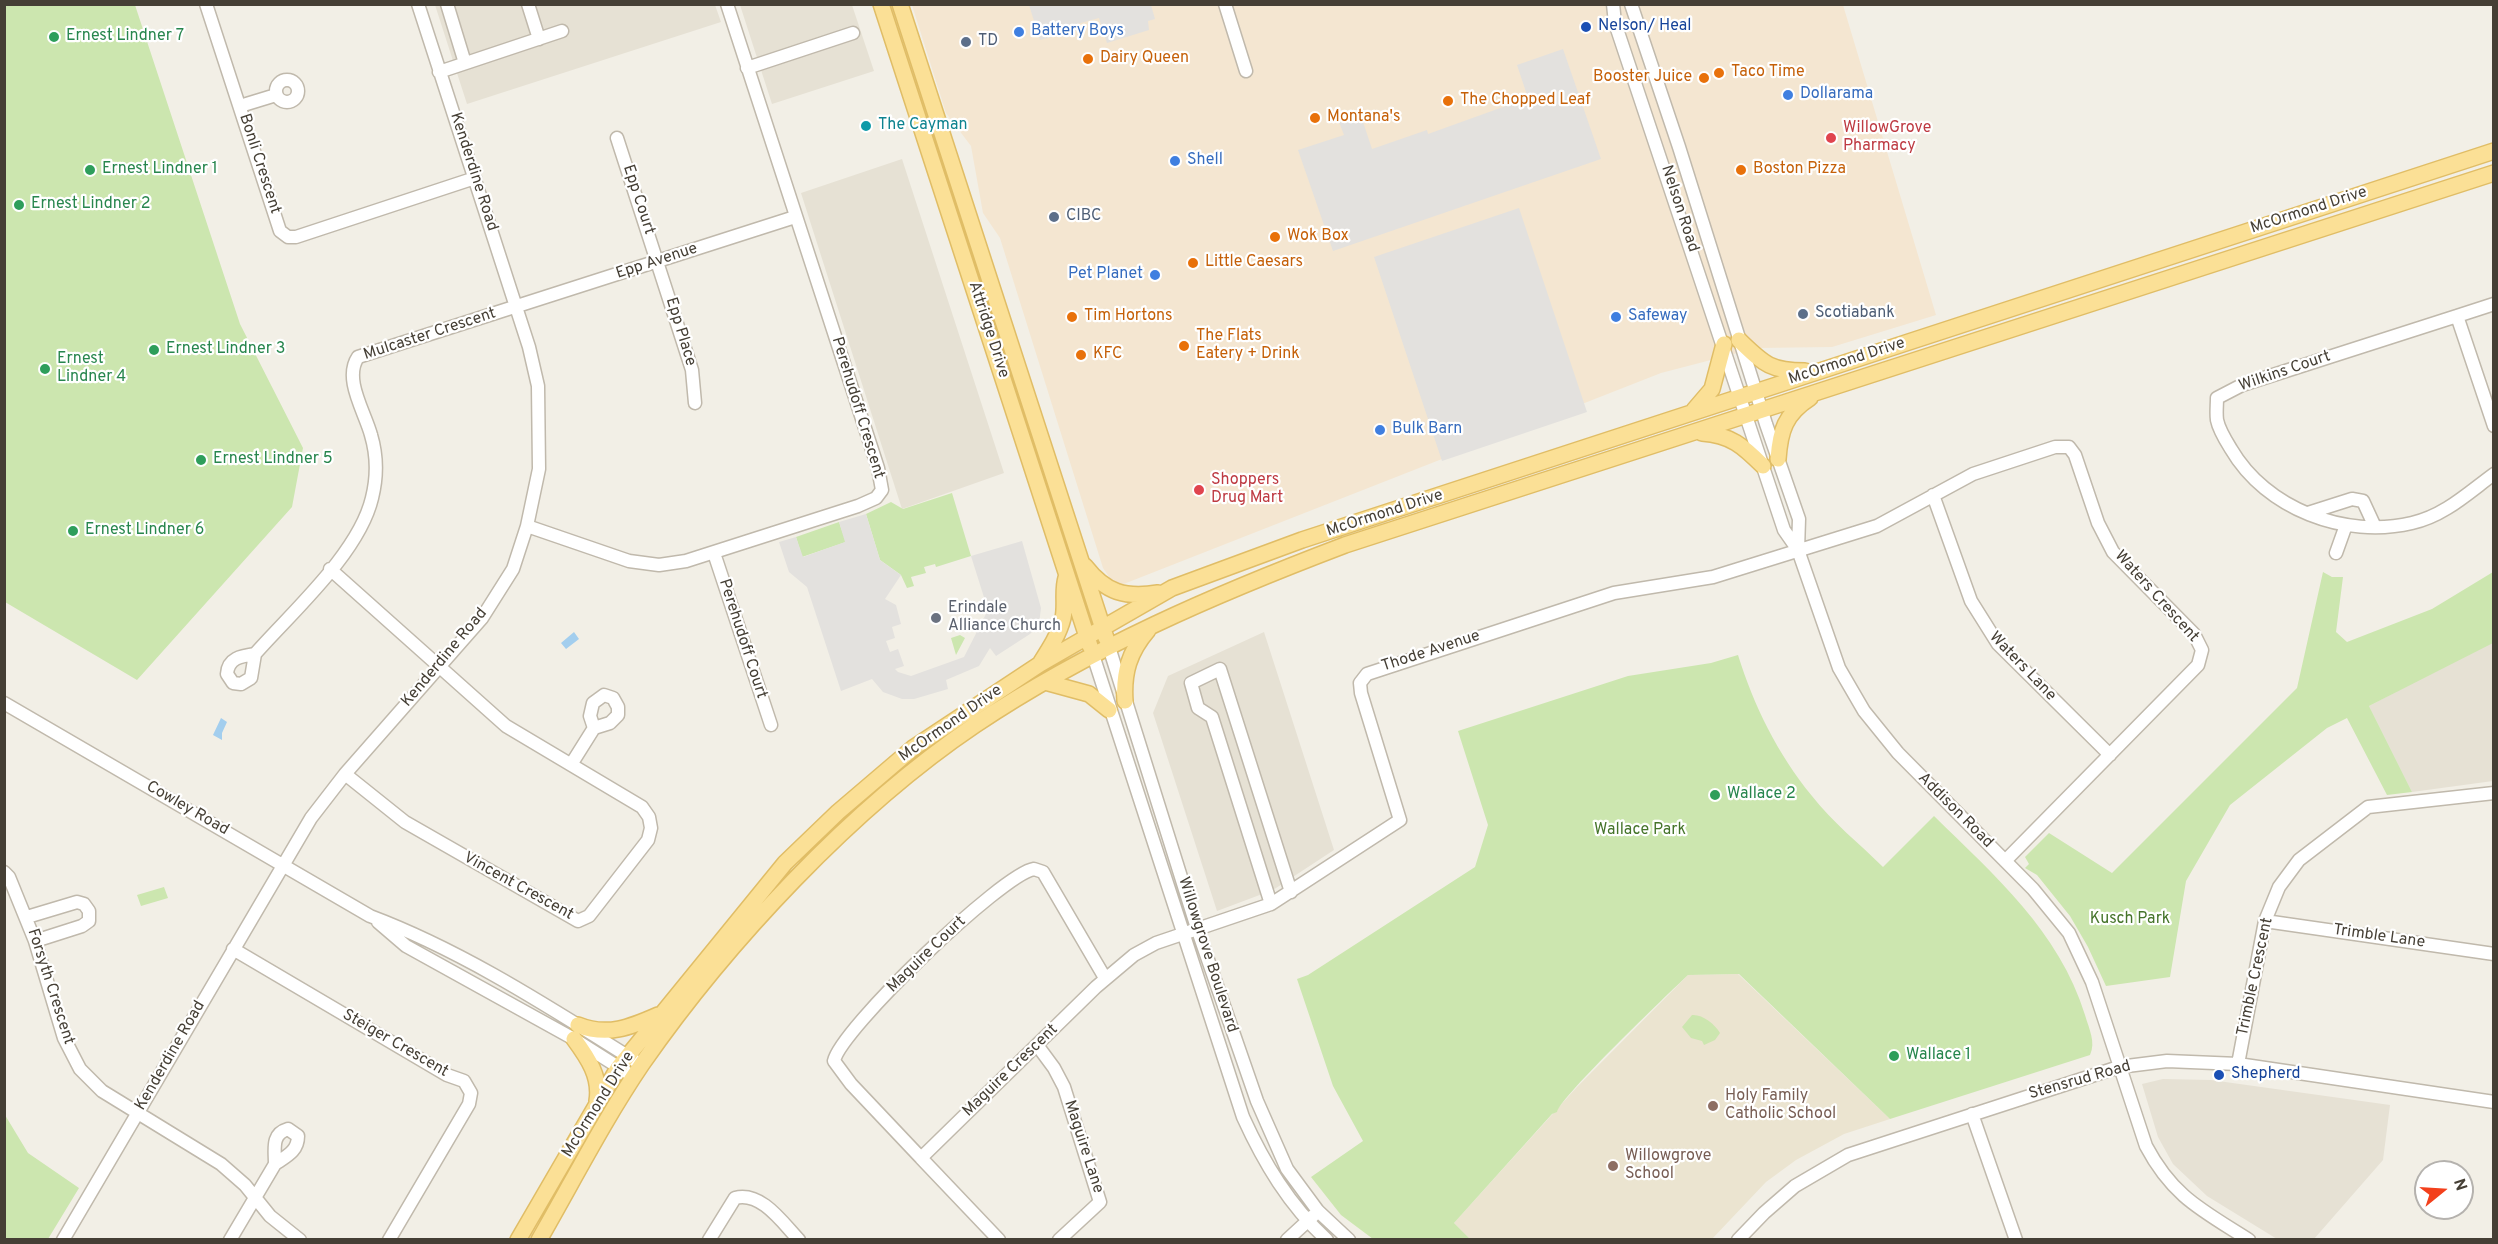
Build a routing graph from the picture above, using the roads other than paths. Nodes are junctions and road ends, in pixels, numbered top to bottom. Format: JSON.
{"nodes":[{"id":1,"x":206,"y":4,"type":"edge"},
{"id":2,"x":418,"y":4,"type":"edge"},
{"id":3,"x":447,"y":4,"type":"edge"},
{"id":4,"x":528,"y":4,"type":"edge"},
{"id":5,"x":727,"y":4,"type":"edge"},
{"id":6,"x":881,"y":4,"type":"edge"},
{"id":7,"x":900,"y":4,"type":"edge"},
{"id":8,"x":1225,"y":4,"type":"edge"},
{"id":9,"x":1613,"y":4,"type":"edge"},
{"id":10,"x":1631,"y":4,"type":"edge"},
{"id":11,"x":562,"y":31,"type":"dead end"},
{"id":12,"x":853,"y":33,"type":"dead end"},
{"id":13,"x":539,"y":39,"type":"junction"},
{"id":14,"x":465,"y":63,"type":"junction"},
{"id":15,"x":747,"y":68,"type":"junction"},
{"id":16,"x":1246,"y":70,"type":"dead end"},
{"id":17,"x":439,"y":72,"type":"junction"},
{"id":18,"x":276,"y":95,"type":"dead end"},
{"id":19,"x":240,"y":106,"type":"junction"},
{"id":20,"x":617,"y":138,"type":"dead end"},
{"id":21,"x":2493,"y":151,"type":"edge"},
{"id":22,"x":2493,"y":173,"type":"edge"},
{"id":23,"x":474,"y":178,"type":"junction"},
{"id":24,"x":795,"y":217,"type":"junction"},
{"id":25,"x":658,"y":262,"type":"junction"},
{"id":26,"x":2493,"y":304,"type":"edge"},
{"id":27,"x":518,"y":307,"type":"junction"},
{"id":28,"x":2457,"y":316,"type":"junction"},
{"id":29,"x":1739,"y":340,"type":"junction"},
{"id":30,"x":1724,"y":344,"type":"junction"},
{"id":31,"x":1817,"y":371,"type":"junction"},
{"id":32,"x":1823,"y":390,"type":"junction"},
{"id":33,"x":1756,"y":392,"type":"junction"},
{"id":34,"x":1741,"y":398,"type":"junction"},
{"id":35,"x":695,"y":403,"type":"dead end"},
{"id":36,"x":1761,"y":409,"type":"junction"},
{"id":37,"x":1688,"y":415,"type":"junction"},
{"id":38,"x":1746,"y":415,"type":"junction"},
{"id":39,"x":2493,"y":426,"type":"edge"},
{"id":40,"x":1696,"y":432,"type":"junction"},
{"id":41,"x":1778,"y":459,"type":"junction"},
{"id":42,"x":1763,"y":466,"type":"junction"},
{"id":43,"x":2493,"y":474,"type":"edge"},
{"id":44,"x":1449,"y":493,"type":"junction"},
{"id":45,"x":1933,"y":495,"type":"junction"},
{"id":46,"x":2308,"y":513,"type":"junction"},
{"id":47,"x":1426,"y":519,"type":"junction"},
{"id":48,"x":2346,"y":525,"type":"junction"},
{"id":49,"x":527,"y":526,"type":"junction"},
{"id":50,"x":2375,"y":527,"type":"junction"},
{"id":51,"x":1798,"y":550,"type":"junction"},
{"id":52,"x":714,"y":552,"type":"junction"},
{"id":53,"x":2336,"y":553,"type":"dead end"},
{"id":54,"x":1079,"y":557,"type":"junction"},
{"id":55,"x":330,"y":569,"type":"junction"},
{"id":56,"x":1066,"y":575,"type":"junction"},
{"id":57,"x":1172,"y":588,"type":"junction"},
{"id":58,"x":1153,"y":625,"type":"junction"},
{"id":59,"x":1104,"y":629,"type":"junction"},
{"id":60,"x":1088,"y":639,"type":"junction"},
{"id":61,"x":1109,"y":647,"type":"junction"},
{"id":62,"x":255,"y":654,"type":"dead end"},
{"id":63,"x":1093,"y":655,"type":"junction"},
{"id":64,"x":1040,"y":664,"type":"junction"},
{"id":65,"x":439,"y":668,"type":"junction"},
{"id":66,"x":1045,"y":682,"type":"junction"},
{"id":67,"x":1125,"y":701,"type":"junction"},
{"id":68,"x":4,"y":703,"type":"edge"},
{"id":69,"x":1109,"y":710,"type":"junction"},
{"id":70,"x":771,"y":725,"type":"dead end"},
{"id":71,"x":594,"y":728,"type":"dead end"},
{"id":72,"x":2110,"y":755,"type":"junction"},
{"id":73,"x":572,"y":763,"type":"junction"},
{"id":74,"x":345,"y":774,"type":"junction"},
{"id":75,"x":2493,"y":793,"type":"edge"},
{"id":76,"x":2005,"y":861,"type":"junction"},
{"id":77,"x":284,"y":866,"type":"junction"},
{"id":78,"x":4,"y":872,"type":"edge"},
{"id":79,"x":1291,"y":892,"type":"junction"},
{"id":80,"x":1271,"y":904,"type":"junction"},
{"id":81,"x":27,"y":917,"type":"junction"},
{"id":82,"x":2265,"y":921,"type":"junction"},
{"id":83,"x":1197,"y":928,"type":"junction"},
{"id":84,"x":1183,"y":933,"type":"junction"},
{"id":85,"x":35,"y":941,"type":"junction"},
{"id":86,"x":233,"y":949,"type":"junction"},
{"id":87,"x":2493,"y":954,"type":"edge"},
{"id":88,"x":1105,"y":978,"type":"junction"},
{"id":89,"x":661,"y":1014,"type":"junction"},
{"id":90,"x":576,"y":1032,"type":"junction"},
{"id":91,"x":1037,"y":1045,"type":"junction"},
{"id":92,"x":623,"y":1062,"type":"junction"},
{"id":93,"x":2238,"y":1064,"type":"junction"},
{"id":94,"x":2119,"y":1067,"type":"junction"},
{"id":95,"x":638,"y":1071,"type":"junction"},
{"id":96,"x":2493,"y":1102,"type":"edge"},
{"id":97,"x":596,"y":1108,"type":"junction"},
{"id":98,"x":138,"y":1113,"type":"junction"},
{"id":99,"x":1972,"y":1114,"type":"junction"},
{"id":100,"x":921,"y":1158,"type":"junction"},
{"id":101,"x":275,"y":1164,"type":"dead end"},
{"id":102,"x":255,"y":1197,"type":"junction"},
{"id":103,"x":1318,"y":1211,"type":"junction"},
{"id":104,"x":1307,"y":1221,"type":"junction"},
{"id":105,"x":63,"y":1239,"type":"edge"},
{"id":106,"x":230,"y":1239,"type":"edge"},
{"id":107,"x":300,"y":1239,"type":"edge"},
{"id":108,"x":389,"y":1239,"type":"edge"},
{"id":109,"x":518,"y":1239,"type":"edge"},
{"id":110,"x":539,"y":1239,"type":"edge"},
{"id":111,"x":709,"y":1239,"type":"edge"},
{"id":112,"x":799,"y":1239,"type":"edge"},
{"id":113,"x":999,"y":1239,"type":"edge"},
{"id":114,"x":1059,"y":1239,"type":"edge"},
{"id":115,"x":1287,"y":1239,"type":"edge"},
{"id":116,"x":1327,"y":1239,"type":"edge"},
{"id":117,"x":1349,"y":1239,"type":"edge"},
{"id":118,"x":1738,"y":1239,"type":"edge"},
{"id":119,"x":2016,"y":1239,"type":"edge"},
{"id":120,"x":2249,"y":1239,"type":"edge"}],
"edges":[{"from":1,"to":19,"type":"street","name":"Bonli Crescent"},
{"from":2,"to":17,"type":"street","name":"Kenderdine Road"},
{"from":3,"to":14,"type":"street"},
{"from":4,"to":13,"type":"street"},
{"from":5,"to":15,"type":"street","name":"Perehudoff Crescent"},
{"from":6,"to":56,"type":"main road","name":"Attridge Drive"},
{"from":7,"to":54,"type":"main road","name":"Attridge Drive"},
{"from":8,"to":16,"type":"street"},
{"from":9,"to":30,"type":"street","name":"Nelson Road"},
{"from":10,"to":29,"type":"street","name":"Nelson Road"},
{"from":11,"to":13,"type":"street"},
{"from":12,"to":15,"type":"street"},
{"from":13,"to":14,"type":"street"},
{"from":14,"to":17,"type":"street"},
{"from":15,"to":24,"type":"street","name":"Perehudoff Crescent"},
{"from":17,"to":23,"type":"street","name":"Kenderdine Road"},
{"from":18,"to":19,"type":"street"},
{"from":19,"to":23,"type":"street","name":"Bonli Crescent"},
{"from":20,"to":25,"type":"street","name":"Epp Court"},
{"from":21,"to":31,"type":"main road","name":"McOrmond Drive"},
{"from":22,"to":32,"type":"main road","name":"McOrmond Drive"},
{"from":23,"to":27,"type":"street","name":"Kenderdine Road"},
{"from":24,"to":25,"type":"street","name":"Epp Avenue"},
{"from":24,"to":52,"type":"street","name":"Perehudoff Crescent"},
{"from":25,"to":27,"type":"street","name":"Epp Avenue"},
{"from":25,"to":35,"type":"street","name":"Epp Place"},
{"from":26,"to":28,"type":"street"},
{"from":27,"to":49,"type":"street","name":"Kenderdine Road"},
{"from":27,"to":55,"type":"street","name":"Mulcaster Crescent"},
{"from":28,"to":39,"type":"street"},
{"from":28,"to":46,"type":"street","name":"Wilkins Court"},
{"from":29,"to":31,"type":"main road"},
{"from":29,"to":33,"type":"street","name":"Nelson Road"},
{"from":30,"to":34,"type":"street","name":"Nelson Road"},
{"from":30,"to":37,"type":"main road"},
{"from":31,"to":33,"type":"main road","name":"McOrmond Drive"},
{"from":32,"to":36,"type":"main road","name":"McOrmond Drive"},
{"from":32,"to":41,"type":"main road"},
{"from":33,"to":34,"type":"main road","name":"McOrmond Drive"},
{"from":33,"to":36,"type":"street","name":"Nelson Road"},
{"from":34,"to":37,"type":"main road","name":"McOrmond Drive"},
{"from":34,"to":38,"type":"street","name":"Nelson Road"},
{"from":36,"to":38,"type":"main road","name":"McOrmond Drive"},
{"from":36,"to":41,"type":"street","name":"Addison Road"},
{"from":37,"to":44,"type":"main road","name":"McOrmond Drive"},
{"from":38,"to":40,"type":"main road","name":"McOrmond Drive"},
{"from":38,"to":42,"type":"street","name":"Addison Road"},
{"from":40,"to":42,"type":"main road"},
{"from":40,"to":47,"type":"main road","name":"McOrmond Drive"},
{"from":41,"to":51,"type":"street","name":"Addison Road"},
{"from":42,"to":51,"type":"street","name":"Addison Road"},
{"from":43,"to":50,"type":"street","name":"Wilkins Court"},
{"from":44,"to":47,"type":"main road"},
{"from":44,"to":57,"type":"main road","name":"McOrmond Drive"},
{"from":45,"to":51,"type":"street","name":"Waters Crescent"},
{"from":45,"to":72,"type":"street","name":"Waters Lane"},
{"from":45,"to":72,"type":"street","name":"Waters Crescent"},
{"from":46,"to":48,"type":"street","name":"Wilkins Court"},
{"from":46,"to":50,"type":"street"},
{"from":47,"to":58,"type":"main road","name":"McOrmond Drive"},
{"from":48,"to":50,"type":"street","name":"Wilkins Court"},
{"from":48,"to":53,"type":"street"},
{"from":49,"to":52,"type":"street","name":"Perehudoff Crescent"},
{"from":49,"to":65,"type":"street","name":"Kenderdine Road"},
{"from":51,"to":76,"type":"street","name":"Addison Road"},
{"from":51,"to":79,"type":"street","name":"Thode Avenue"},
{"from":52,"to":70,"type":"street","name":"Perehudoff Court"},
{"from":54,"to":57,"type":"main road"},
{"from":54,"to":59,"type":"main road","name":"Attridge Drive"},
{"from":55,"to":62,"type":"street"},
{"from":55,"to":65,"type":"street"},
{"from":56,"to":60,"type":"main road","name":"Attridge Drive"},
{"from":56,"to":64,"type":"main road"},
{"from":57,"to":59,"type":"main road","name":"McOrmond Drive"},
{"from":58,"to":61,"type":"main road","name":"McOrmond Drive"},
{"from":58,"to":67,"type":"main road"},
{"from":59,"to":60,"type":"main road","name":"McOrmond Drive"},
{"from":59,"to":61,"type":"main road","name":"Attridge Drive"},
{"from":60,"to":63,"type":"main road","name":"Attridge Drive"},
{"from":60,"to":64,"type":"main road","name":"McOrmond Drive"},
{"from":61,"to":63,"type":"main road","name":"McOrmond Drive"},
{"from":61,"to":67,"type":"street","name":"Willowgrove Boulevard"},
{"from":63,"to":66,"type":"main road","name":"McOrmond Drive"},
{"from":63,"to":69,"type":"street","name":"Willowgrove Boulevard"},
{"from":64,"to":89,"type":"main road","name":"McOrmond Drive"},
{"from":65,"to":73,"type":"street","name":"Vincent Crescent"},
{"from":65,"to":74,"type":"street","name":"Kenderdine Road"},
{"from":66,"to":69,"type":"main road"},
{"from":66,"to":95,"type":"main road","name":"McOrmond Drive"},
{"from":67,"to":83,"type":"street","name":"Willowgrove Boulevard"},
{"from":68,"to":77,"type":"street","name":"Cowley Road"},
{"from":69,"to":84,"type":"street","name":"Willowgrove Boulevard"},
{"from":71,"to":73,"type":"street"},
{"from":72,"to":76,"type":"street","name":"Waters Crescent"},
{"from":73,"to":74,"type":"street","name":"Vincent Crescent"},
{"from":74,"to":77,"type":"street","name":"Kenderdine Road"},
{"from":75,"to":82,"type":"street","name":"Trimble Crescent"},
{"from":76,"to":94,"type":"street","name":"Addison Road"},
{"from":77,"to":86,"type":"street","name":"Kenderdine Road"},
{"from":77,"to":90,"type":"street","name":"Cowley Road"},
{"from":78,"to":81,"type":"street","name":"Forsyth Crescent"},
{"from":79,"to":80,"type":"street","name":"Thode Avenue"},
{"from":79,"to":80,"type":"street"},
{"from":80,"to":83,"type":"street","name":"Thode Avenue"},
{"from":81,"to":85,"type":"street","name":"Forsyth Crescent"},
{"from":81,"to":85,"type":"street"},
{"from":82,"to":87,"type":"street","name":"Trimble Lane"},
{"from":82,"to":93,"type":"street","name":"Trimble Crescent"},
{"from":83,"to":84,"type":"street","name":"Maguire Crescent"},
{"from":83,"to":103,"type":"street","name":"Willowgrove Boulevard"},
{"from":84,"to":88,"type":"street","name":"Maguire Crescent"},
{"from":84,"to":104,"type":"street","name":"Willowgrove Boulevard"},
{"from":85,"to":98,"type":"street","name":"Forsyth Crescent"},
{"from":86,"to":98,"type":"street","name":"Kenderdine Road"},
{"from":86,"to":108,"type":"street","name":"Steiger Crescent"},
{"from":88,"to":91,"type":"street","name":"Maguire Crescent"},
{"from":88,"to":100,"type":"street","name":"Maguire Court"},
{"from":89,"to":90,"type":"main road"},
{"from":89,"to":92,"type":"main road","name":"McOrmond Drive"},
{"from":90,"to":92,"type":"street","name":"Cowley Road"},
{"from":90,"to":97,"type":"main road"},
{"from":91,"to":100,"type":"street","name":"Maguire Crescent"},
{"from":91,"to":114,"type":"street","name":"Maguire Lane"},
{"from":92,"to":95,"type":"street","name":"Cowley Road"},
{"from":92,"to":97,"type":"main road","name":"McOrmond Drive"},
{"from":93,"to":94,"type":"street","name":"Stensrud Road"},
{"from":93,"to":96,"type":"street","name":"Stensrud Road"},
{"from":94,"to":99,"type":"street","name":"Stensrud Road"},
{"from":94,"to":120,"type":"street","name":"Addison Road"},
{"from":95,"to":110,"type":"main road","name":"McOrmond Drive"},
{"from":97,"to":109,"type":"main road","name":"McOrmond Drive"},
{"from":98,"to":102,"type":"street"},
{"from":98,"to":105,"type":"street","name":"Kenderdine Road"},
{"from":99,"to":118,"type":"street","name":"Stensrud Road"},
{"from":99,"to":119,"type":"street"},
{"from":100,"to":113,"type":"street"},
{"from":101,"to":102,"type":"street"},
{"from":102,"to":106,"type":"street"},
{"from":102,"to":107,"type":"street"},
{"from":103,"to":104,"type":"street"},
{"from":103,"to":117,"type":"street","name":"Willowgrove Boulevard"},
{"from":104,"to":115,"type":"street"},
{"from":104,"to":116,"type":"street","name":"Willowgrove Boulevard"},
{"from":111,"to":112,"type":"street"}]}
